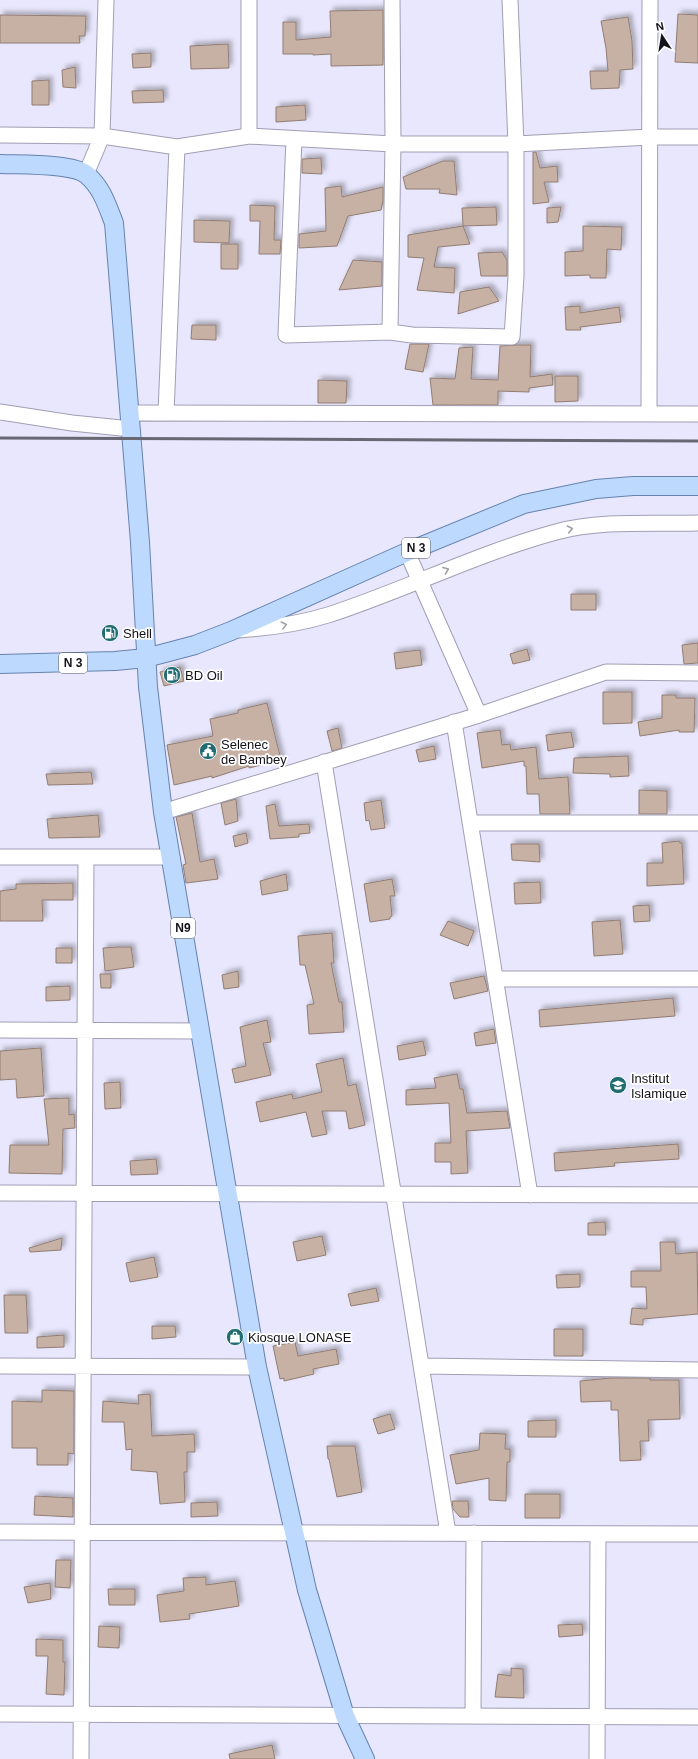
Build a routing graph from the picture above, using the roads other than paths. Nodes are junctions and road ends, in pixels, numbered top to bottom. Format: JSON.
{"nodes":[{"id":1,"x":106,"y":0,"type":"edge"},
{"id":2,"x":249,"y":0,"type":"edge"},
{"id":3,"x":392,"y":0,"type":"edge"},
{"id":4,"x":510,"y":0,"type":"edge"},
{"id":5,"x":650,"y":0,"type":"edge"},
{"id":6,"x":0,"y":135,"type":"edge"},
{"id":7,"x":102,"y":136,"type":"junction"},
{"id":8,"x":249,"y":136,"type":"junction"},
{"id":9,"x":650,"y":137,"type":"junction"},
{"id":10,"x":698,"y":138,"type":"edge"},
{"id":11,"x":294,"y":139,"type":"junction"},
{"id":12,"x":393,"y":144,"type":"junction"},
{"id":13,"x":516,"y":144,"type":"junction"},
{"id":14,"x":177,"y":147,"type":"junction"},
{"id":15,"x":0,"y":164,"type":"edge"},
{"id":16,"x":86,"y":174,"type":"junction"},
{"id":17,"x":390,"y":332,"type":"junction"},
{"id":18,"x":0,"y":412,"type":"edge"},
{"id":19,"x":166,"y":413,"type":"junction"},
{"id":20,"x":649,"y":414,"type":"junction"},
{"id":21,"x":698,"y":414,"type":"edge"},
{"id":22,"x":131,"y":421,"type":"junction"},
{"id":23,"x":698,"y":486,"type":"edge"},
{"id":24,"x":698,"y":523,"type":"edge"},
{"id":25,"x":407,"y":552,"type":"junction"},
{"id":26,"x":418,"y":581,"type":"junction"},
{"id":27,"x":231,"y":631,"type":"junction"},
{"id":28,"x":146,"y":658,"type":"junction"},
{"id":29,"x":0,"y":664,"type":"edge"},
{"id":30,"x":698,"y":673,"type":"edge"},
{"id":31,"x":479,"y":715,"type":"junction"},
{"id":32,"x":454,"y":722,"type":"junction"},
{"id":33,"x":324,"y":762,"type":"junction"},
{"id":34,"x":163,"y":812,"type":"junction"},
{"id":35,"x":470,"y":823,"type":"junction"},
{"id":36,"x":698,"y":824,"type":"edge"},
{"id":37,"x":0,"y":857,"type":"edge"},
{"id":38,"x":86,"y":857,"type":"junction"},
{"id":39,"x":172,"y":857,"type":"junction"},
{"id":40,"x":495,"y":979,"type":"junction"},
{"id":41,"x":698,"y":979,"type":"edge"},
{"id":42,"x":0,"y":1030,"type":"edge"},
{"id":43,"x":85,"y":1030,"type":"junction"},
{"id":44,"x":200,"y":1031,"type":"junction"},
{"id":45,"x":0,"y":1193,"type":"edge"},
{"id":46,"x":84,"y":1193,"type":"junction"},
{"id":47,"x":228,"y":1194,"type":"junction"},
{"id":48,"x":394,"y":1194,"type":"junction"},
{"id":49,"x":530,"y":1195,"type":"junction"},
{"id":50,"x":698,"y":1195,"type":"edge"},
{"id":51,"x":0,"y":1366,"type":"edge"},
{"id":52,"x":421,"y":1366,"type":"junction"},
{"id":53,"x":84,"y":1367,"type":"junction"},
{"id":54,"x":258,"y":1367,"type":"junction"},
{"id":55,"x":698,"y":1370,"type":"edge"},
{"id":56,"x":0,"y":1532,"type":"edge"},
{"id":57,"x":82,"y":1532,"type":"junction"},
{"id":58,"x":293,"y":1533,"type":"junction"},
{"id":59,"x":448,"y":1533,"type":"junction"},
{"id":60,"x":474,"y":1533,"type":"junction"},
{"id":61,"x":598,"y":1534,"type":"junction"},
{"id":62,"x":698,"y":1534,"type":"edge"},
{"id":63,"x":0,"y":1714,"type":"edge"},
{"id":64,"x":81,"y":1714,"type":"junction"},
{"id":65,"x":345,"y":1716,"type":"junction"},
{"id":66,"x":473,"y":1716,"type":"junction"},
{"id":67,"x":597,"y":1716,"type":"junction"},
{"id":68,"x":698,"y":1717,"type":"edge"},
{"id":69,"x":81,"y":1759,"type":"edge"},
{"id":70,"x":365,"y":1759,"type":"edge"},
{"id":71,"x":597,"y":1759,"type":"edge"}],
"edges":[{"from":1,"to":7,"type":"street"},
{"from":2,"to":8,"type":"street"},
{"from":3,"to":12,"type":"street"},
{"from":4,"to":13,"type":"street"},
{"from":5,"to":9,"type":"street"},
{"from":6,"to":7,"type":"street"},
{"from":7,"to":14,"type":"street"},
{"from":7,"to":16,"type":"street"},
{"from":8,"to":11,"type":"street"},
{"from":8,"to":14,"type":"street"},
{"from":9,"to":10,"type":"street"},
{"from":9,"to":13,"type":"street"},
{"from":9,"to":20,"type":"street"},
{"from":11,"to":12,"type":"street"},
{"from":11,"to":17,"type":"street"},
{"from":12,"to":13,"type":"street"},
{"from":12,"to":17,"type":"street"},
{"from":13,"to":17,"type":"street"},
{"from":14,"to":19,"type":"street"},
{"from":15,"to":16,"type":"main road"},
{"from":16,"to":22,"type":"main road","number":"N9"},
{"from":18,"to":22,"type":"street"},
{"from":19,"to":20,"type":"street"},
{"from":19,"to":22,"type":"street"},
{"from":20,"to":21,"type":"street"},
{"from":22,"to":28,"type":"main road","number":"N9"},
{"from":23,"to":25,"type":"main road","number":"N 3"},
{"from":26,"to":24,"type":"street","one_way":true},
{"from":25,"to":26,"type":"street"},
{"from":25,"to":27,"type":"main road","number":"N 3"},
{"from":27,"to":26,"type":"street","one_way":true},
{"from":26,"to":31,"type":"street"},
{"from":27,"to":28,"type":"main road","number":"N 3"},
{"from":28,"to":29,"type":"main road","number":"N 3"},
{"from":28,"to":34,"type":"main road","number":"N9"},
{"from":30,"to":31,"type":"street"},
{"from":31,"to":32,"type":"street"},
{"from":32,"to":33,"type":"street"},
{"from":32,"to":35,"type":"street"},
{"from":33,"to":34,"type":"street"},
{"from":33,"to":48,"type":"street"},
{"from":34,"to":39,"type":"main road","number":"N9"},
{"from":35,"to":36,"type":"street"},
{"from":35,"to":40,"type":"street"},
{"from":37,"to":38,"type":"street"},
{"from":38,"to":39,"type":"street"},
{"from":38,"to":43,"type":"street"},
{"from":39,"to":44,"type":"main road","number":"N9"},
{"from":40,"to":41,"type":"street"},
{"from":40,"to":49,"type":"street"},
{"from":42,"to":43,"type":"street"},
{"from":43,"to":44,"type":"street"},
{"from":43,"to":46,"type":"street"},
{"from":44,"to":47,"type":"main road","number":"N9"},
{"from":45,"to":46,"type":"street"},
{"from":46,"to":47,"type":"street"},
{"from":46,"to":53,"type":"street"},
{"from":47,"to":48,"type":"street"},
{"from":47,"to":54,"type":"main road","number":"N9"},
{"from":48,"to":49,"type":"street"},
{"from":48,"to":52,"type":"street"},
{"from":49,"to":50,"type":"street"},
{"from":51,"to":53,"type":"street"},
{"from":52,"to":55,"type":"street"},
{"from":52,"to":59,"type":"street"},
{"from":53,"to":54,"type":"street"},
{"from":53,"to":57,"type":"street"},
{"from":54,"to":58,"type":"main road","number":"N9"},
{"from":56,"to":57,"type":"street"},
{"from":57,"to":58,"type":"street"},
{"from":57,"to":64,"type":"street"},
{"from":58,"to":59,"type":"street"},
{"from":58,"to":65,"type":"main road","number":"N9"},
{"from":59,"to":60,"type":"street"},
{"from":60,"to":61,"type":"street"},
{"from":60,"to":66,"type":"street"},
{"from":61,"to":62,"type":"street"},
{"from":61,"to":67,"type":"street"},
{"from":63,"to":64,"type":"street"},
{"from":64,"to":65,"type":"street"},
{"from":64,"to":69,"type":"street"},
{"from":65,"to":66,"type":"street"},
{"from":65,"to":70,"type":"main road","number":"N9"},
{"from":66,"to":67,"type":"street"},
{"from":67,"to":68,"type":"street"},
{"from":67,"to":71,"type":"street"}]}
